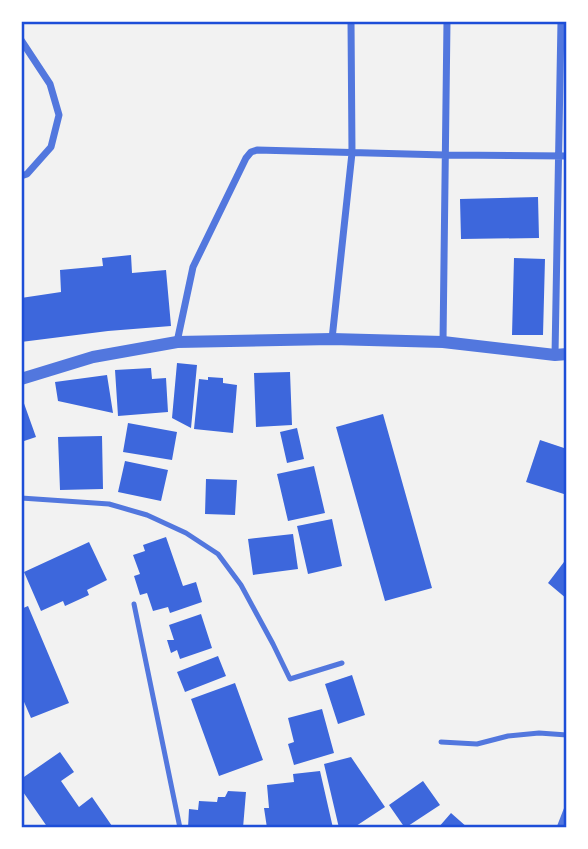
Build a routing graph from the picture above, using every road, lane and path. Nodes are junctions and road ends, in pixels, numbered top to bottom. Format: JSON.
{"nodes":[{"id":1,"x":351,"y":21,"type":"edge"},
{"id":2,"x":447,"y":21,"type":"edge"},
{"id":3,"x":561,"y":21,"type":"edge"},
{"id":4,"x":21,"y":40,"type":"edge"},
{"id":5,"x":352,"y":153,"type":"junction"},
{"id":6,"x":446,"y":155,"type":"junction"},
{"id":7,"x":563,"y":156,"type":"edge"},
{"id":8,"x":21,"y":176,"type":"edge"},
{"id":9,"x":332,"y":339,"type":"junction"},
{"id":10,"x":177,"y":342,"type":"junction"},
{"id":11,"x":443,"y":342,"type":"junction"},
{"id":12,"x":561,"y":355,"type":"edge"},
{"id":13,"x":21,"y":379,"type":"edge"},
{"id":14,"x":21,"y":498,"type":"edge"},
{"id":15,"x":134,"y":604,"type":"dead end"},
{"id":16,"x":342,"y":663,"type":"dead end"},
{"id":17,"x":567,"y":735,"type":"edge"},
{"id":18,"x":441,"y":742,"type":"dead end"},
{"id":19,"x":567,"y":810,"type":"edge"},
{"id":20,"x":180,"y":828,"type":"edge"},
{"id":21,"x":561,"y":828,"type":"edge"}],
"edges":[{"from":1,"to":5,"type":"street"},
{"from":2,"to":6,"type":"street"},
{"from":3,"to":7,"type":"street"},
{"from":4,"to":8,"type":"street"},
{"from":5,"to":6,"type":"street"},
{"from":5,"to":9,"type":"street"},
{"from":5,"to":10,"type":"street"},
{"from":6,"to":7,"type":"street"},
{"from":6,"to":11,"type":"street"},
{"from":7,"to":12,"type":"street"},
{"from":9,"to":10,"type":"street"},
{"from":9,"to":11,"type":"street"},
{"from":10,"to":13,"type":"street"},
{"from":11,"to":12,"type":"street"},
{"from":14,"to":16,"type":"lane"},
{"from":15,"to":20,"type":"lane"},
{"from":17,"to":18,"type":"lane"},
{"from":19,"to":21,"type":"street"}]}
